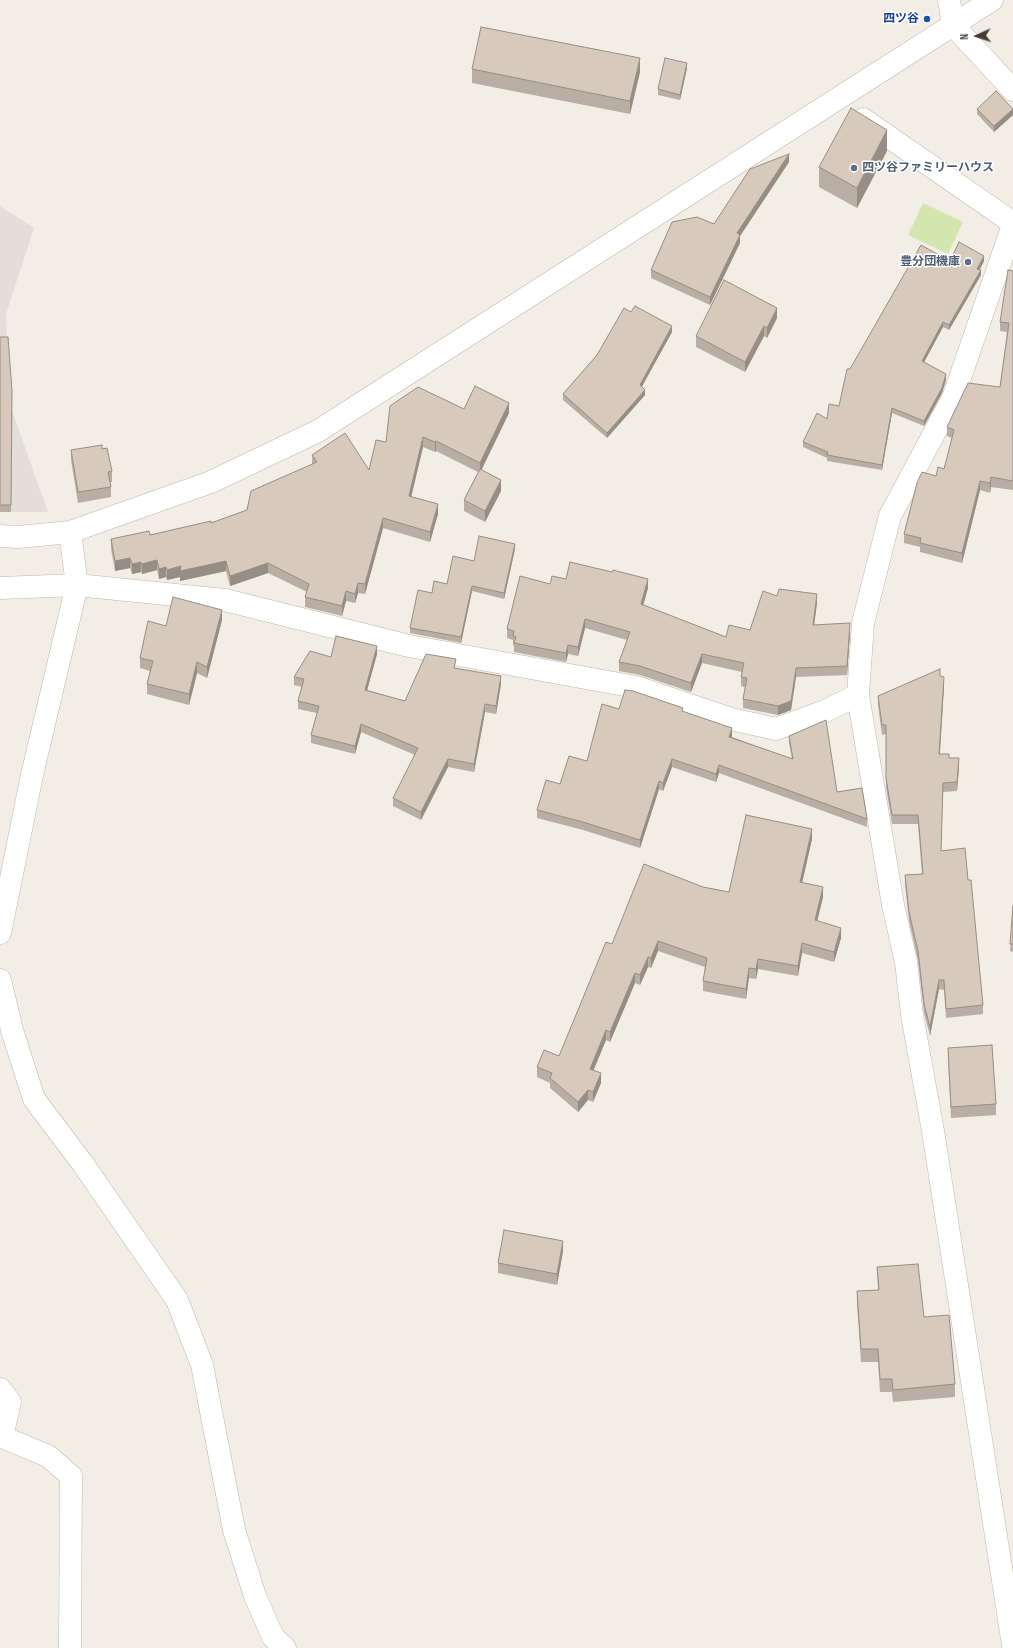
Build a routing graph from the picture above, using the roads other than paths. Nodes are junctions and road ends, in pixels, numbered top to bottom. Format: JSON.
{"nodes":[{"id":1,"x":949,"y":0,"type":"edge"},
{"id":2,"x":992,"y":0,"type":"edge"},
{"id":3,"x":953,"y":25,"type":"junction"},
{"id":4,"x":1013,"y":90,"type":"edge"},
{"id":5,"x":836,"y":100,"type":"junction"},
{"id":6,"x":1013,"y":224,"type":"edge"},
{"id":7,"x":70,"y":532,"type":"junction"},
{"id":8,"x":0,"y":536,"type":"edge"},
{"id":9,"x":77,"y":585,"type":"junction"},
{"id":10,"x":0,"y":588,"type":"edge"},
{"id":11,"x":858,"y":695,"type":"junction"},
{"id":12,"x":0,"y":933,"type":"edge"},
{"id":13,"x":0,"y":980,"type":"edge"},
{"id":14,"x":0,"y":1389,"type":"edge"},
{"id":15,"x":1013,"y":1645,"type":"edge"},
{"id":16,"x":70,"y":1648,"type":"edge"},
{"id":17,"x":285,"y":1648,"type":"edge"}],
"edges":[{"from":1,"to":3,"type":"street"},
{"from":2,"to":3,"type":"street"},
{"from":3,"to":4,"type":"street"},
{"from":3,"to":5,"type":"street"},
{"from":5,"to":6,"type":"street"},
{"from":5,"to":7,"type":"street"},
{"from":6,"to":11,"type":"street"},
{"from":7,"to":8,"type":"street"},
{"from":7,"to":9,"type":"street"},
{"from":9,"to":10,"type":"street"},
{"from":9,"to":11,"type":"street"},
{"from":9,"to":12,"type":"street"},
{"from":11,"to":15,"type":"street"},
{"from":13,"to":17,"type":"street"},
{"from":14,"to":16,"type":"street"}]}
